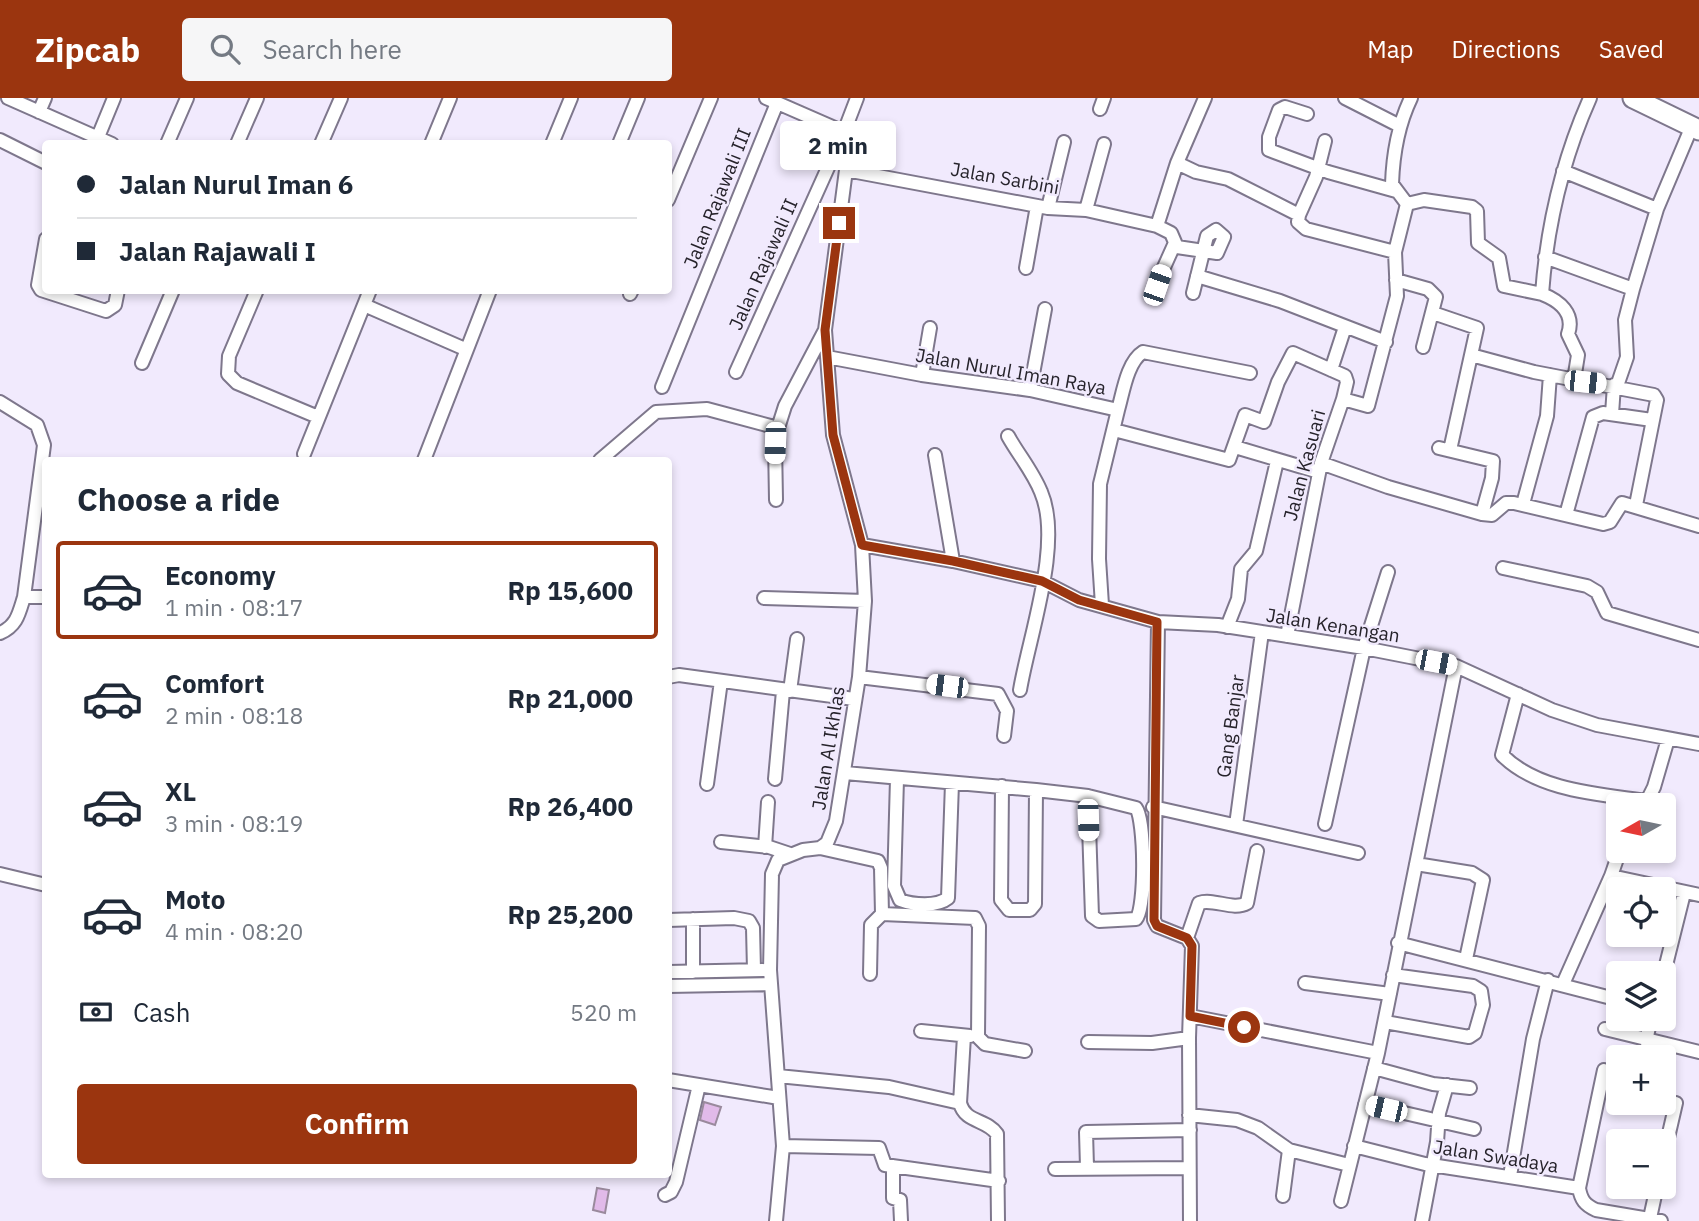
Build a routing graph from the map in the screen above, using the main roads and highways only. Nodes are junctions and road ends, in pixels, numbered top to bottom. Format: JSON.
{"nodes":[{"id":1,"x":1633,"y":98,"type":"edge"},
{"id":2,"x":1695,"y":128,"type":"edge"}],
"edges":[{"from":1,"to":2,"type":"main road"}]}
